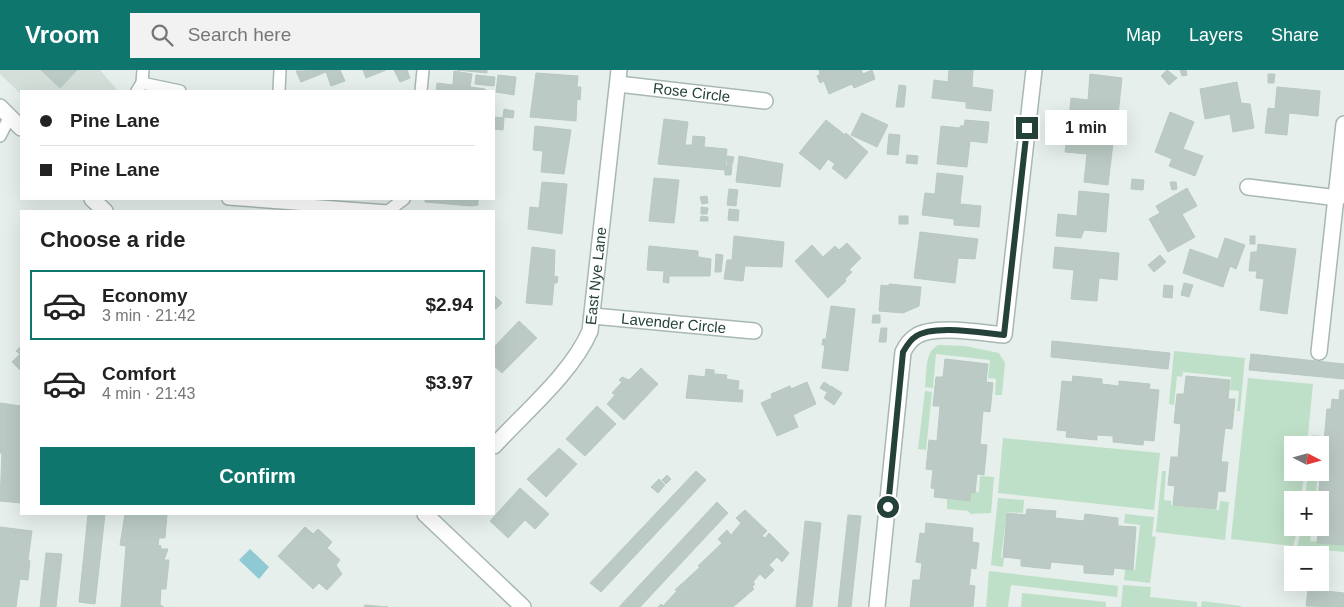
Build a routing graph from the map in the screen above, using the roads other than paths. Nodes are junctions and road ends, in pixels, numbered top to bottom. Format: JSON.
{"nodes":[{"id":1,"x":143,"y":70,"type":"edge"},
{"id":2,"x":280,"y":70,"type":"edge"},
{"id":3,"x":423,"y":70,"type":"edge"},
{"id":4,"x":1034,"y":70,"type":"edge"},
{"id":5,"x":618,"y":77,"type":"edge"},
{"id":6,"x":140,"y":87,"type":"edge"},
{"id":7,"x":170,"y":90,"type":"edge"},
{"id":8,"x":279,"y":90,"type":"edge"},
{"id":9,"x":421,"y":90,"type":"edge"},
{"id":10,"x":766,"y":101,"type":"dead end"},
{"id":11,"x":5,"y":111,"type":"edge"},
{"id":12,"x":1344,"y":124,"type":"edge"},
{"id":13,"x":20,"y":127,"type":"edge"},
{"id":14,"x":0,"y":136,"type":"edge"},
{"id":15,"x":1248,"y":187,"type":"dead end"},
{"id":16,"x":1338,"y":198,"type":"junction"},
{"id":17,"x":93,"y":200,"type":"edge"},
{"id":18,"x":243,"y":200,"type":"edge"},
{"id":19,"x":403,"y":200,"type":"edge"},
{"id":20,"x":104,"y":210,"type":"edge"},
{"id":21,"x":388,"y":210,"type":"edge"},
{"id":22,"x":388,"y":210,"type":"edge"},
{"id":23,"x":593,"y":316,"type":"junction"},
{"id":24,"x":754,"y":331,"type":"dead end"},
{"id":25,"x":1319,"y":352,"type":"dead end"},
{"id":26,"x":495,"y":445,"type":"edge"},
{"id":27,"x":429,"y":515,"type":"edge"},
{"id":28,"x":523,"y":607,"type":"edge"},
{"id":29,"x":877,"y":607,"type":"edge"}],
"edges":[{"from":1,"to":6,"type":"lane"},
{"from":2,"to":8,"type":"lane"},
{"from":3,"to":9,"type":"lane"},
{"from":4,"to":29,"type":"street"},
{"from":5,"to":10,"type":"street","name":"Rose Circle"},
{"from":5,"to":23,"type":"street","name":"East Nye Lane"},
{"from":6,"to":7,"type":"lane"},
{"from":11,"to":13,"type":"street"},
{"from":11,"to":14,"type":"lane"},
{"from":12,"to":16,"type":"street"},
{"from":15,"to":16,"type":"street"},
{"from":16,"to":25,"type":"street"},
{"from":17,"to":20,"type":"street"},
{"from":18,"to":22,"type":"lane"},
{"from":19,"to":21,"type":"lane"},
{"from":23,"to":24,"type":"street","name":"Lavender Circle"},
{"from":23,"to":26,"type":"street","name":"East Nye Lane"},
{"from":27,"to":28,"type":"street"}]}
